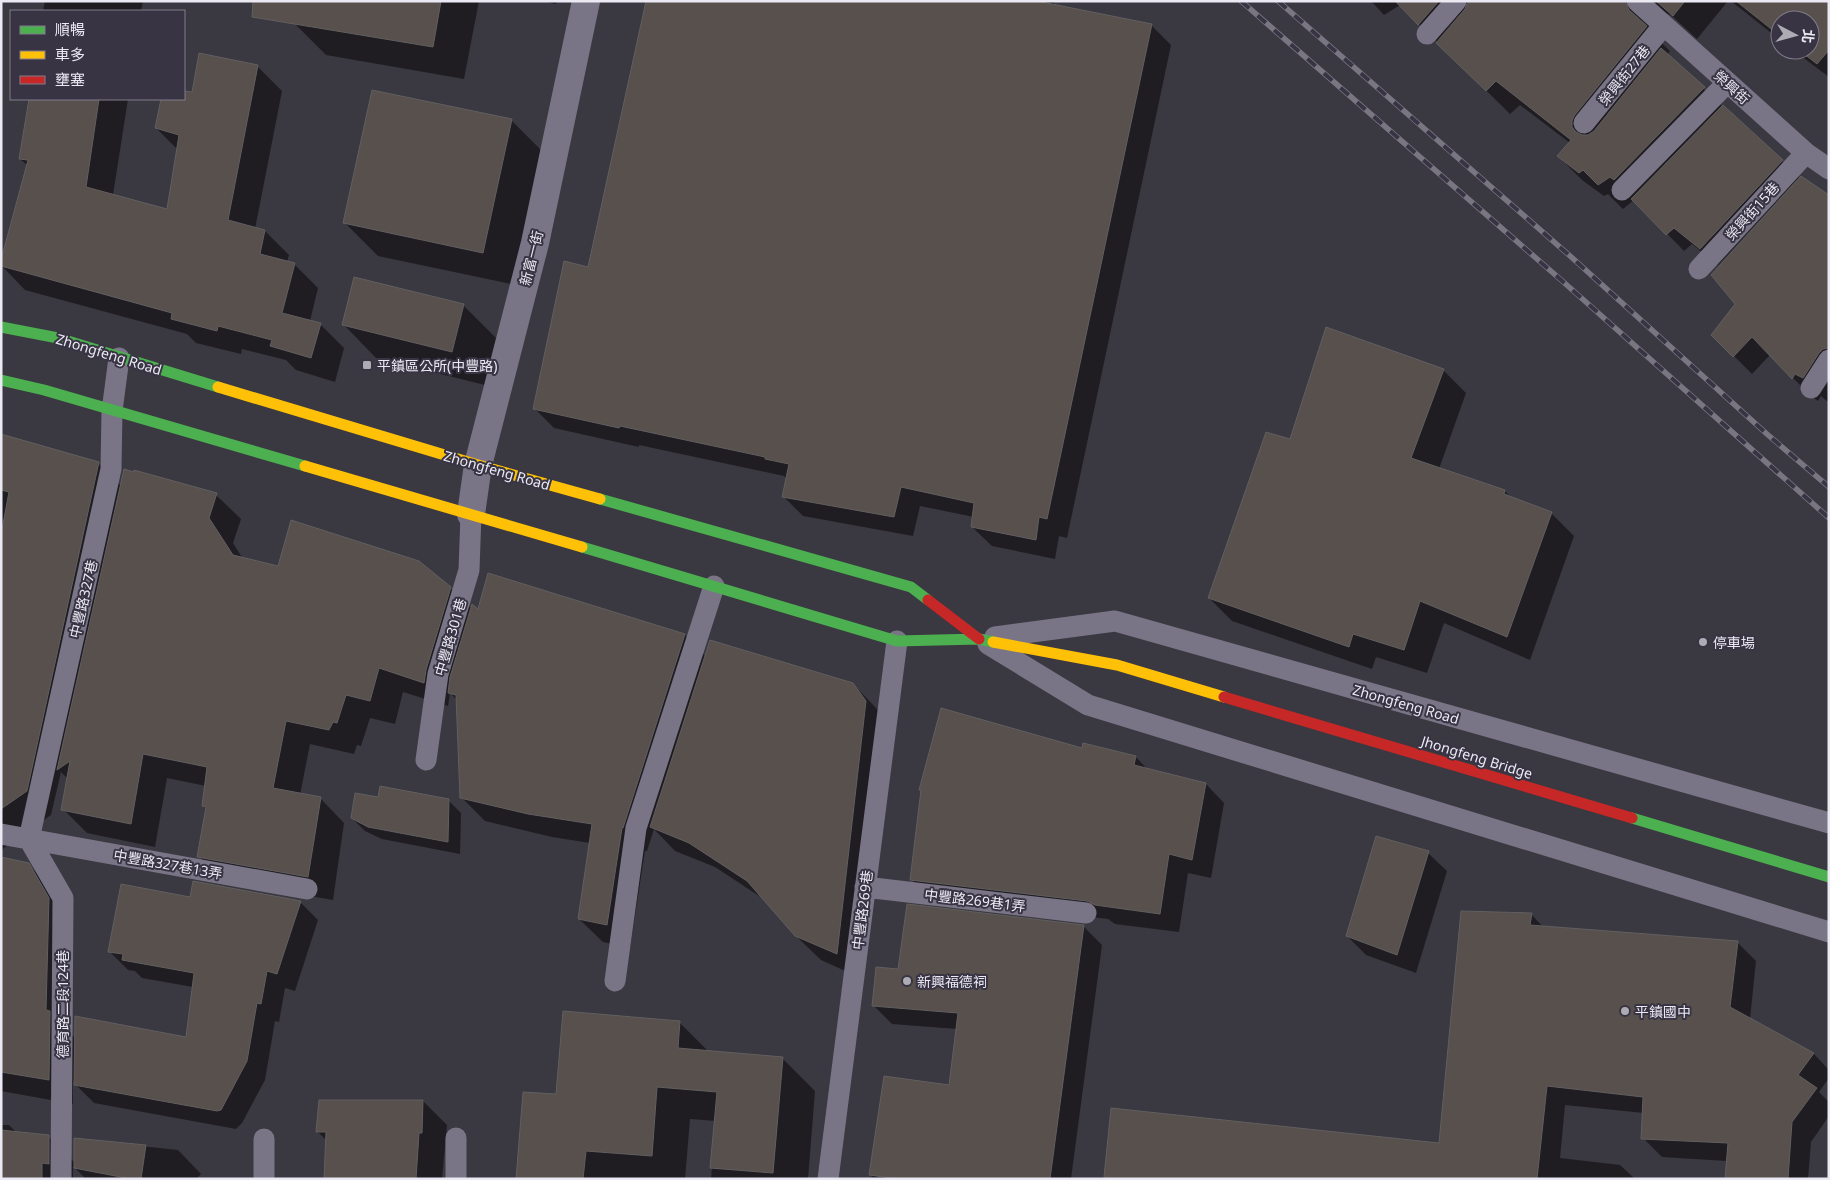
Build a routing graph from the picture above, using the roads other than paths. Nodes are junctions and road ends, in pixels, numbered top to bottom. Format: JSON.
{"nodes":[{"id":1,"x":586,"y":1,"type":"edge"},
{"id":2,"x":1456,"y":1,"type":"edge"},
{"id":3,"x":1637,"y":1,"type":"edge"},
{"id":4,"x":1663,"y":26,"type":"junction"},
{"id":5,"x":1427,"y":34,"type":"dead end"},
{"id":6,"x":1727,"y":83,"type":"junction"},
{"id":7,"x":1584,"y":123,"type":"dead end"},
{"id":8,"x":1806,"y":152,"type":"junction"},
{"id":9,"x":1829,"y":169,"type":"edge"},
{"id":10,"x":1622,"y":190,"type":"dead end"},
{"id":11,"x":1699,"y":269,"type":"dead end"},
{"id":12,"x":1,"y":326,"type":"edge"},
{"id":13,"x":119,"y":358,"type":"junction"},
{"id":14,"x":1829,"y":360,"type":"edge"},
{"id":15,"x":1,"y":380,"type":"edge"},
{"id":16,"x":1811,"y":388,"type":"dead end"},
{"id":17,"x":112,"y":411,"type":"junction"},
{"id":18,"x":478,"y":465,"type":"junction"},
{"id":19,"x":471,"y":514,"type":"junction"},
{"id":20,"x":714,"y":586,"type":"junction"},
{"id":21,"x":979,"y":639,"type":"junction"},
{"id":22,"x":897,"y":641,"type":"junction"},
{"id":23,"x":1117,"y":665,"type":"joint"},
{"id":24,"x":426,"y":760,"type":"dead end"},
{"id":25,"x":1829,"y":823,"type":"edge"},
{"id":26,"x":1,"y":834,"type":"edge"},
{"id":27,"x":29,"y":839,"type":"junction"},
{"id":28,"x":1829,"y":877,"type":"edge"},
{"id":29,"x":865,"y":888,"type":"junction"},
{"id":30,"x":307,"y":889,"type":"dead end"},
{"id":31,"x":1086,"y":913,"type":"dead end"},
{"id":32,"x":1829,"y":932,"type":"edge"},
{"id":33,"x":615,"y":981,"type":"dead end"},
{"id":34,"x":456,"y":1138,"type":"dead end"},
{"id":35,"x":264,"y":1139,"type":"dead end"},
{"id":36,"x":61,"y":1179,"type":"edge"},
{"id":37,"x":264,"y":1179,"type":"edge"},
{"id":38,"x":456,"y":1179,"type":"edge"},
{"id":39,"x":828,"y":1179,"type":"edge"}],
"edges":[{"from":1,"to":18,"type":"street","name":"新富一街"},
{"from":2,"to":5,"type":"lane"},
{"from":3,"to":4,"type":"lane","name":"榮興街"},
{"from":4,"to":6,"type":"lane","name":"榮興街"},
{"from":4,"to":7,"type":"lane","name":"榮興街27巷"},
{"from":6,"to":8,"type":"lane","name":"榮興街"},
{"from":6,"to":10,"type":"lane"},
{"from":8,"to":9,"type":"lane","name":"榮興街"},
{"from":8,"to":11,"type":"lane","name":"榮興街15巷"},
{"from":12,"to":13,"type":"main road","name":"Zhongfeng Road"},
{"from":13,"to":17,"type":"lane","name":"中豐路327巷"},
{"from":13,"to":18,"type":"main road","name":"Zhongfeng Road"},
{"from":14,"to":16,"type":"lane"},
{"from":15,"to":17,"type":"main road","name":"Zhongfeng Road"},
{"from":17,"to":19,"type":"main road","name":"Zhongfeng Road"},
{"from":17,"to":27,"type":"lane","name":"中豐路327巷"},
{"from":18,"to":19,"type":"street","name":"新富一街"},
{"from":18,"to":21,"type":"main road","name":"Zhongfeng Road"},
{"from":19,"to":20,"type":"main road","name":"Zhongfeng Road"},
{"from":19,"to":24,"type":"lane","name":"中豐路301巷"},
{"from":20,"to":22,"type":"main road","name":"Zhongfeng Road"},
{"from":20,"to":33,"type":"lane"},
{"from":21,"to":22,"type":"main road","name":"Zhongfeng Road"},
{"from":21,"to":23,"type":"main road","name":"Zhongfeng Road"},
{"from":21,"to":25,"type":"lane","name":"Zhongfeng Road"},
{"from":21,"to":32,"type":"lane"},
{"from":22,"to":29,"type":"lane","name":"中豐路269巷"},
{"from":23,"to":28,"type":"main road","name":"Jhongfeng Bridge"},
{"from":26,"to":27,"type":"lane","name":"中豐路327巷13弄"},
{"from":27,"to":30,"type":"lane","name":"中豐路327巷13弄"},
{"from":27,"to":36,"type":"lane","name":"德育路二段124巷"},
{"from":29,"to":31,"type":"lane","name":"中豐路269巷1弄"},
{"from":29,"to":39,"type":"lane","name":"中豐路269巷"},
{"from":34,"to":38,"type":"lane"},
{"from":35,"to":37,"type":"lane"}]}
